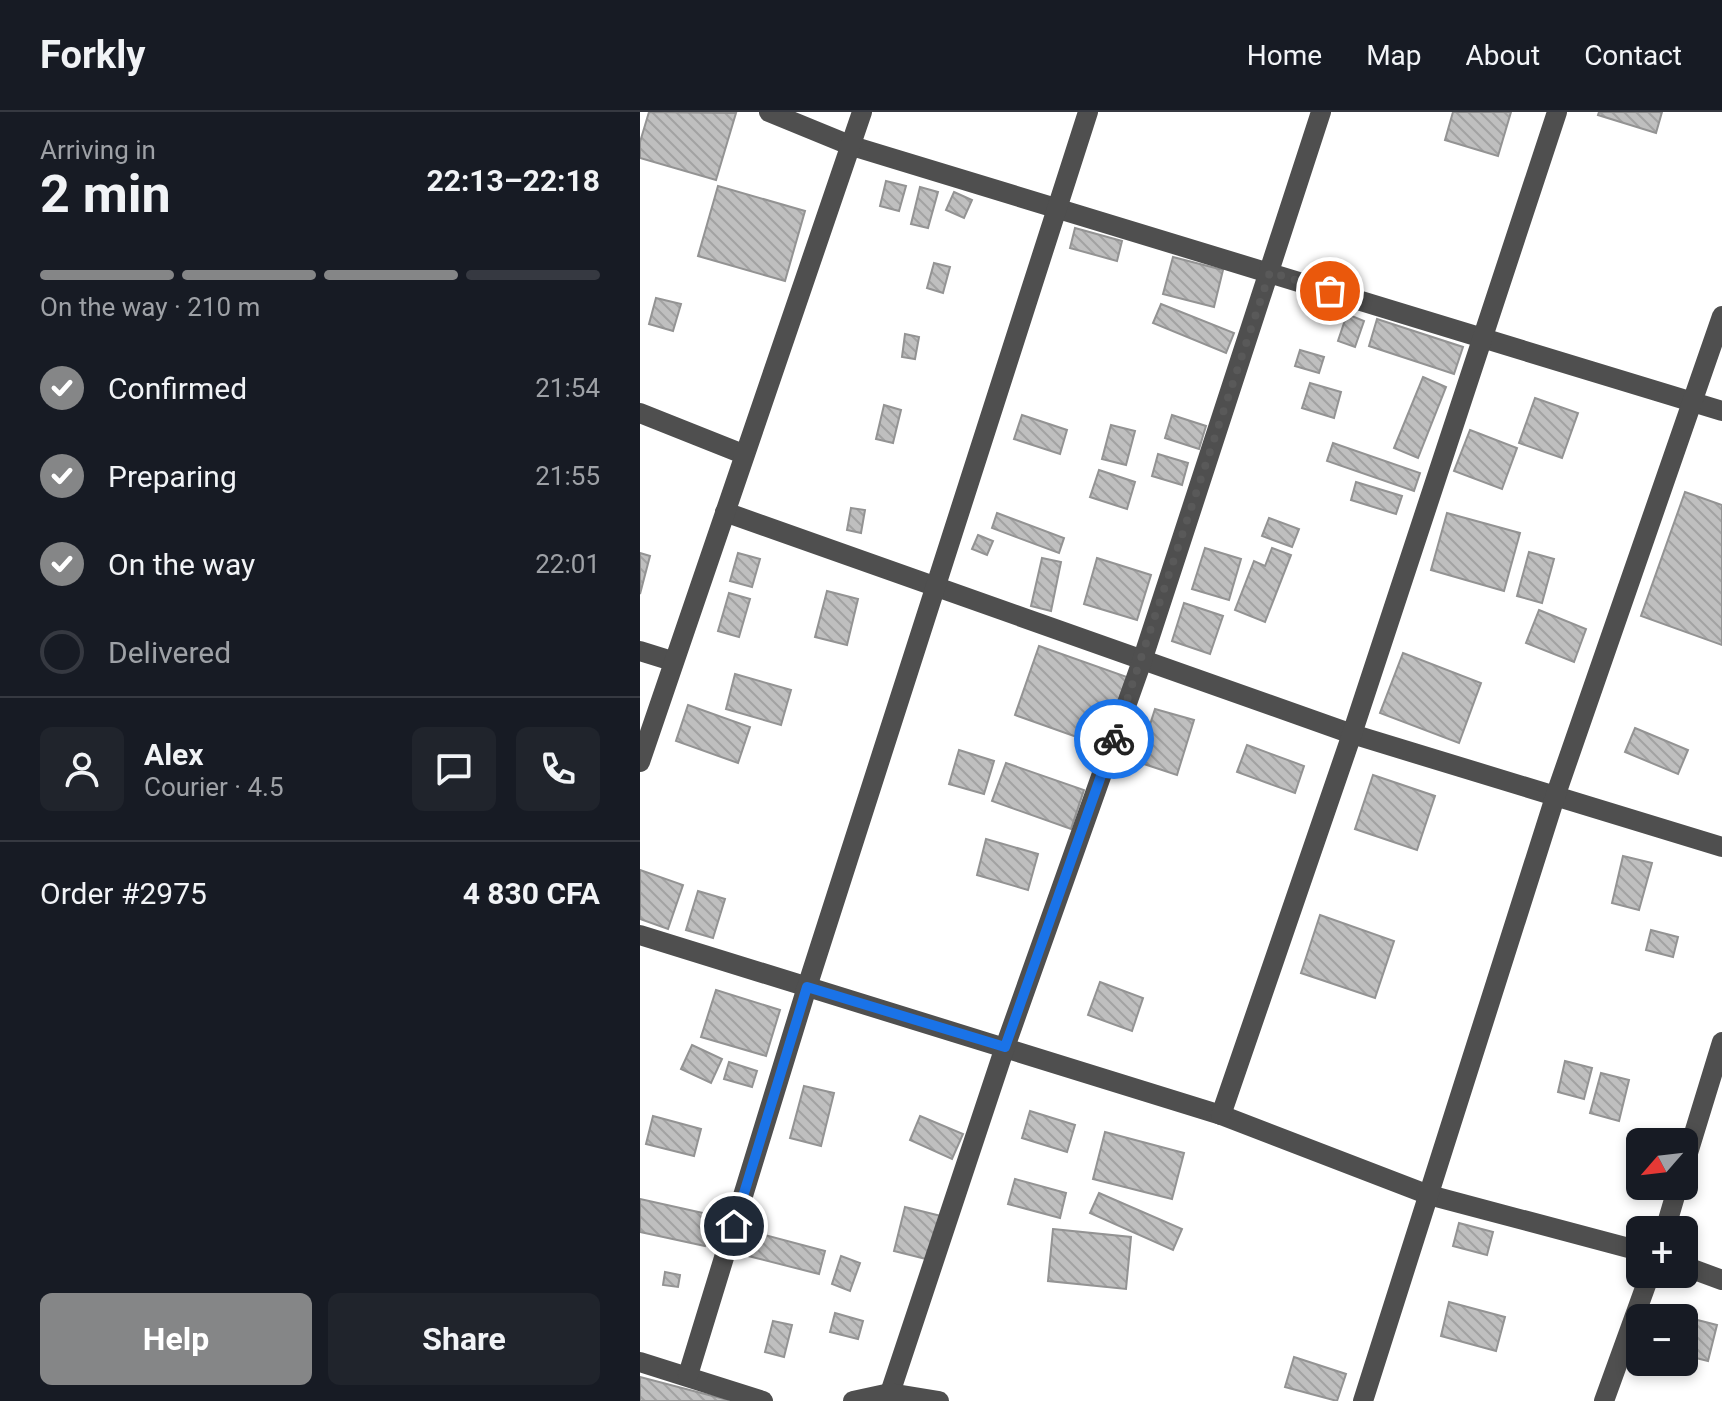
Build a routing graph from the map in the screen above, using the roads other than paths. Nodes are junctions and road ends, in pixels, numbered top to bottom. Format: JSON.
{"nodes":[{"id":1,"x":769,"y":112,"type":"edge"},
{"id":2,"x":862,"y":112,"type":"edge"},
{"id":3,"x":1088,"y":112,"type":"edge"},
{"id":4,"x":1321,"y":112,"type":"edge"},
{"id":5,"x":1557,"y":112,"type":"edge"},
{"id":6,"x":852,"y":146,"type":"junction"},
{"id":7,"x":1058,"y":207,"type":"junction"},
{"id":8,"x":1270,"y":272,"type":"junction"},
{"id":9,"x":1722,"y":316,"type":"edge"},
{"id":10,"x":1483,"y":338,"type":"junction"},
{"id":11,"x":1694,"y":403,"type":"junction"},
{"id":12,"x":1722,"y":411,"type":"edge"},
{"id":13,"x":640,"y":413,"type":"edge"},
{"id":14,"x":743,"y":454,"type":"junction"},
{"id":15,"x":725,"y":512,"type":"junction"},
{"id":16,"x":938,"y":588,"type":"junction"},
{"id":17,"x":640,"y":651,"type":"edge"},
{"id":18,"x":672,"y":661,"type":"junction"},
{"id":19,"x":1142,"y":661,"type":"junction"},
{"id":20,"x":1352,"y":734,"type":"junction"},
{"id":21,"x":640,"y":762,"type":"edge"},
{"id":22,"x":1556,"y":794,"type":"junction"},
{"id":23,"x":1722,"y":847,"type":"edge"},
{"id":24,"x":640,"y":935,"type":"edge"},
{"id":25,"x":807,"y":987,"type":"junction"},
{"id":26,"x":1722,"y":1042,"type":"edge"},
{"id":27,"x":1005,"y":1047,"type":"junction"},
{"id":28,"x":1221,"y":1115,"type":"junction"},
{"id":29,"x":1696,"y":1128,"type":"edge"},
{"id":30,"x":1429,"y":1195,"type":"junction"},
{"id":31,"x":1626,"y":1247,"type":"edge"},
{"id":32,"x":1698,"y":1271,"type":"edge"},
{"id":33,"x":1722,"y":1280,"type":"edge"},
{"id":34,"x":1645,"y":1288,"type":"edge"},
{"id":35,"x":640,"y":1362,"type":"edge"},
{"id":36,"x":688,"y":1375,"type":"junction"},
{"id":37,"x":890,"y":1393,"type":"junction"},
{"id":38,"x":763,"y":1401,"type":"edge"},
{"id":39,"x":853,"y":1401,"type":"edge"},
{"id":40,"x":939,"y":1401,"type":"edge"},
{"id":41,"x":1363,"y":1401,"type":"edge"},
{"id":42,"x":1604,"y":1401,"type":"edge"}],
"edges":[{"from":1,"to":6,"type":"street"},
{"from":2,"to":6,"type":"street"},
{"from":3,"to":7,"type":"street"},
{"from":4,"to":8,"type":"street"},
{"from":5,"to":10,"type":"street"},
{"from":6,"to":7,"type":"street"},
{"from":6,"to":14,"type":"street"},
{"from":7,"to":8,"type":"street"},
{"from":7,"to":16,"type":"street"},
{"from":8,"to":10,"type":"street"},
{"from":8,"to":19,"type":"street"},
{"from":9,"to":11,"type":"street"},
{"from":10,"to":11,"type":"street"},
{"from":10,"to":20,"type":"street"},
{"from":11,"to":12,"type":"street"},
{"from":11,"to":22,"type":"street"},
{"from":13,"to":14,"type":"street"},
{"from":14,"to":15,"type":"street"},
{"from":15,"to":16,"type":"street"},
{"from":15,"to":18,"type":"street"},
{"from":16,"to":19,"type":"street"},
{"from":16,"to":25,"type":"street"},
{"from":17,"to":18,"type":"street"},
{"from":18,"to":21,"type":"street"},
{"from":19,"to":20,"type":"street"},
{"from":19,"to":27,"type":"street"},
{"from":20,"to":22,"type":"street"},
{"from":20,"to":28,"type":"street"},
{"from":22,"to":23,"type":"street"},
{"from":22,"to":30,"type":"street"},
{"from":24,"to":25,"type":"street"},
{"from":25,"to":27,"type":"street"},
{"from":25,"to":36,"type":"street"},
{"from":26,"to":29,"type":"street"},
{"from":27,"to":28,"type":"street"},
{"from":27,"to":37,"type":"street"},
{"from":28,"to":30,"type":"street"},
{"from":30,"to":31,"type":"street"},
{"from":30,"to":41,"type":"street"},
{"from":32,"to":33,"type":"street"},
{"from":34,"to":42,"type":"street"},
{"from":35,"to":36,"type":"street"},
{"from":36,"to":38,"type":"street"},
{"from":37,"to":39,"type":"street"},
{"from":37,"to":40,"type":"street"}]}
